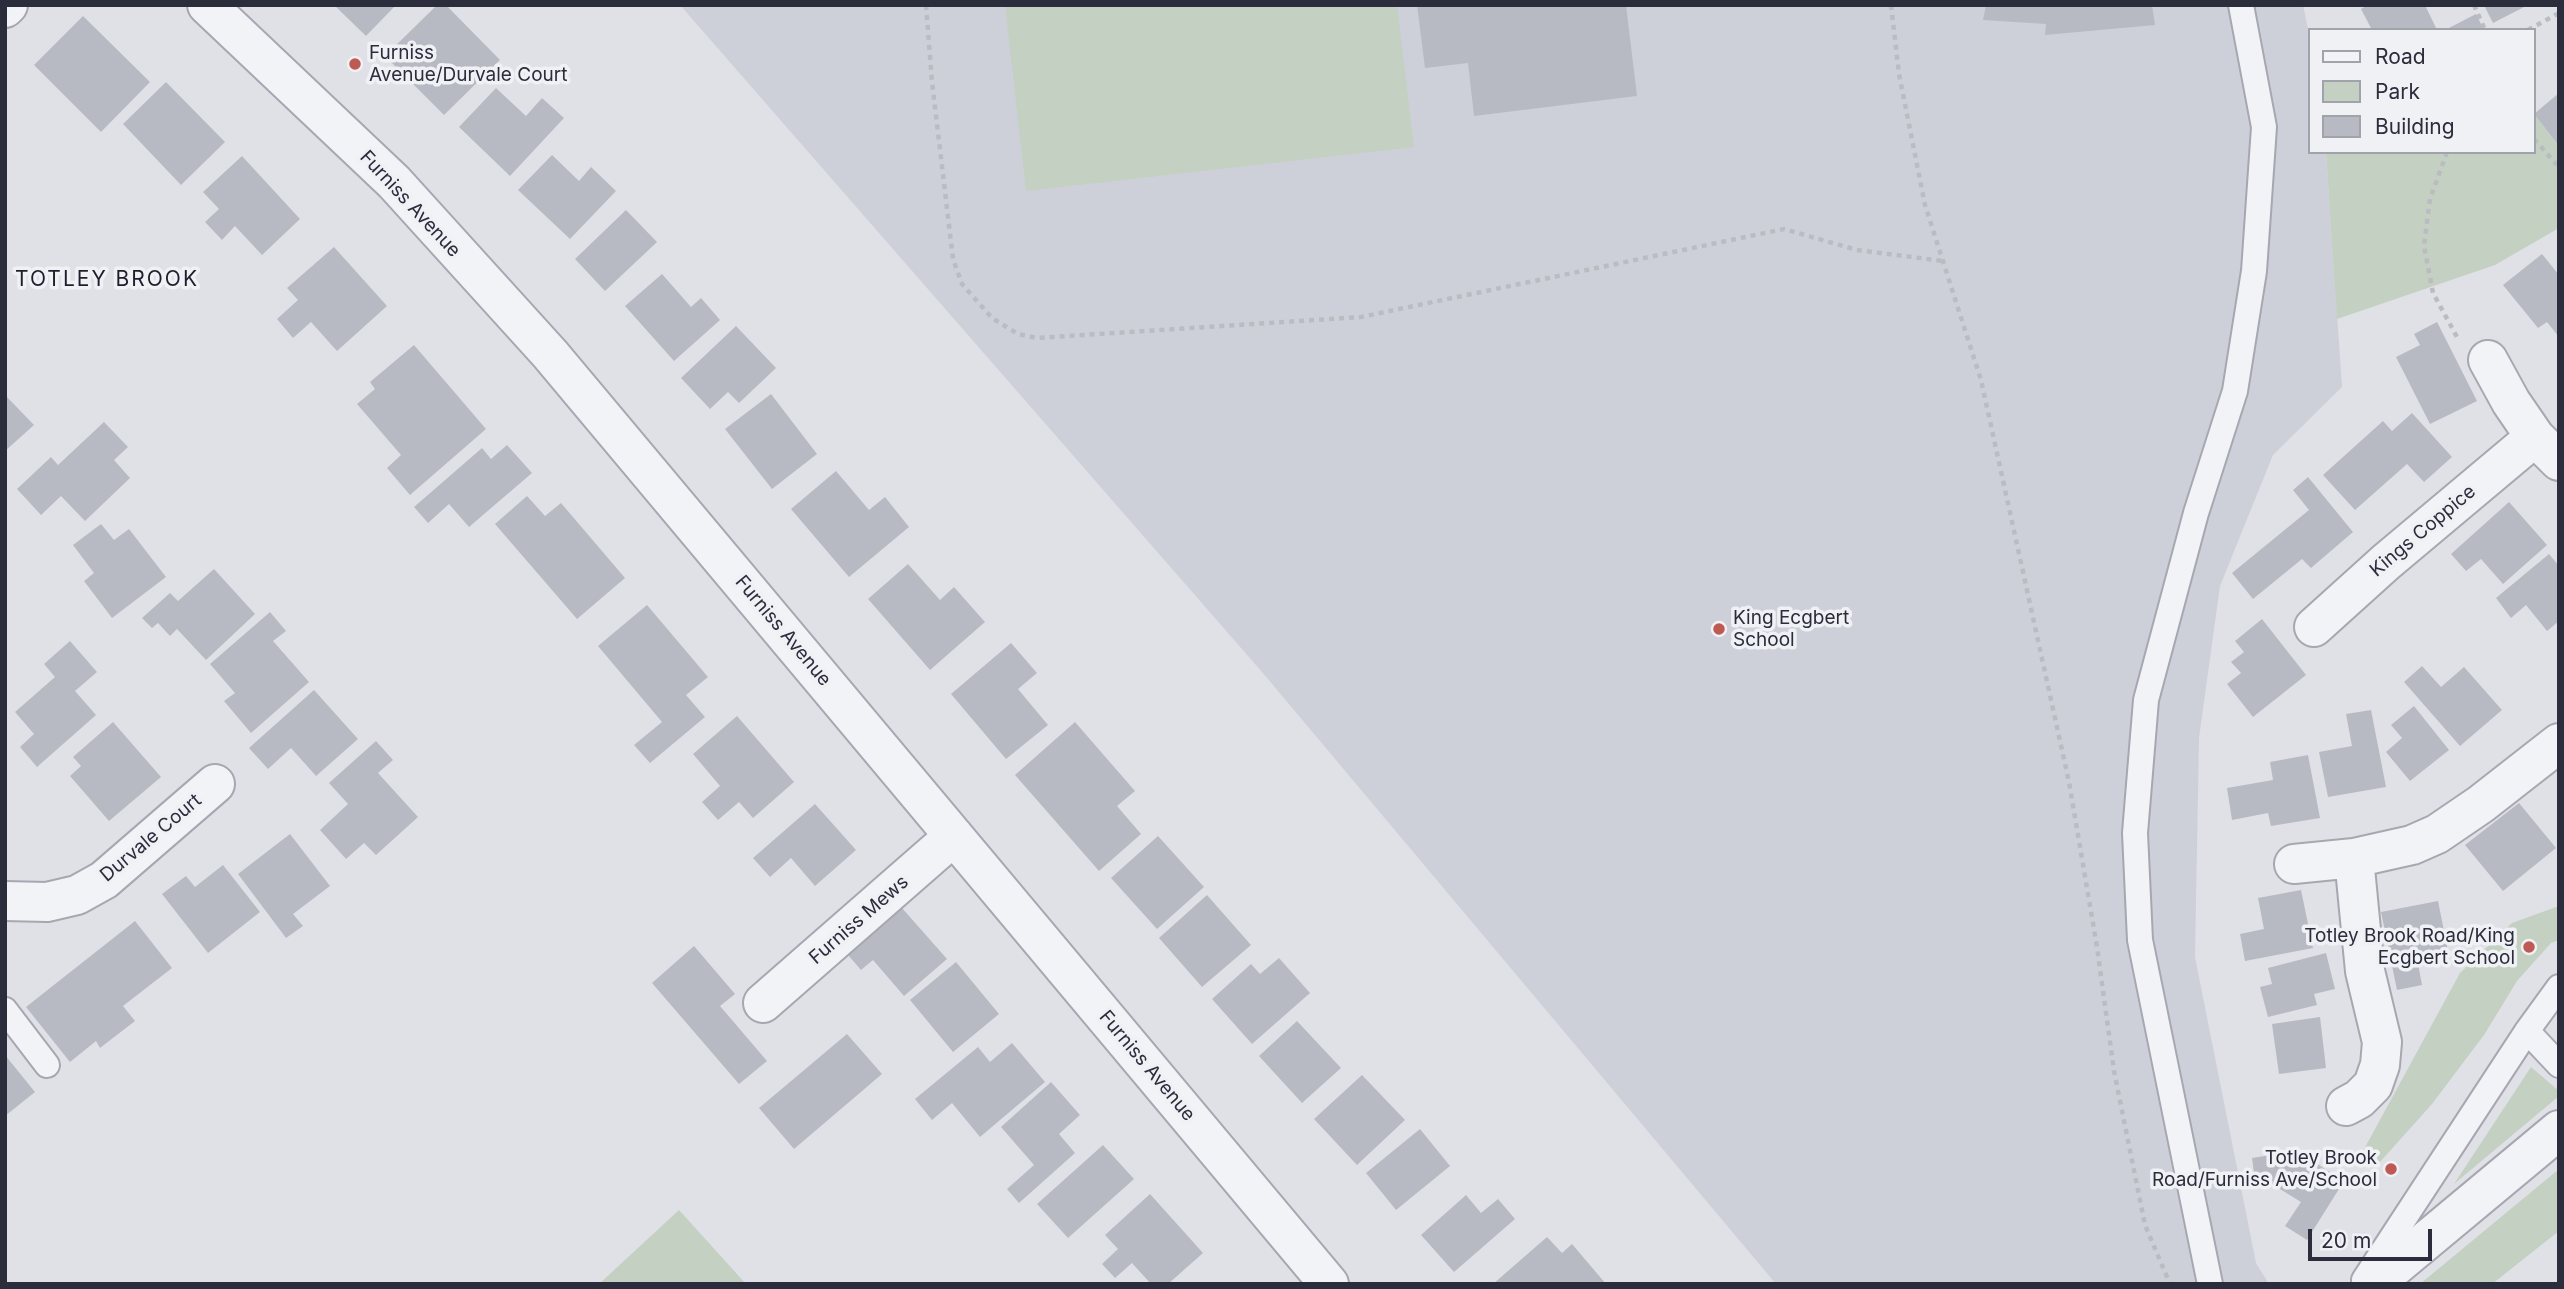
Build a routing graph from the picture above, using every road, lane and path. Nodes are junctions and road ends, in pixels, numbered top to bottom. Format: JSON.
{"nodes":[{"id":1,"x":207,"y":5,"type":"edge"},
{"id":2,"x":926,"y":5,"type":"edge"},
{"id":3,"x":1891,"y":5,"type":"edge"},
{"id":4,"x":2241,"y":5,"type":"edge"},
{"id":5,"x":2474,"y":5,"type":"edge"},
{"id":6,"x":2559,"y":13,"type":"edge"},
{"id":7,"x":2484,"y":28,"type":"edge"},
{"id":8,"x":2532,"y":28,"type":"edge"},
{"id":9,"x":2536,"y":141,"type":"edge"},
{"id":10,"x":2445,"y":154,"type":"edge"},
{"id":11,"x":2559,"y":167,"type":"edge"},
{"id":12,"x":1943,"y":261,"type":"junction"},
{"id":13,"x":2488,"y":360,"type":"joint"},
{"id":14,"x":2547,"y":449,"type":"edge"},
{"id":15,"x":2314,"y":627,"type":"dead end"},
{"id":16,"x":2559,"y":743,"type":"edge"},
{"id":17,"x":215,"y":784,"type":"dead end"},
{"id":18,"x":954,"y":836,"type":"junction"},
{"id":19,"x":2354,"y":858,"type":"junction"},
{"id":20,"x":2294,"y":864,"type":"dead end"},
{"id":21,"x":5,"y":901,"type":"edge"},
{"id":22,"x":2559,"y":987,"type":"edge"},
{"id":23,"x":763,"y":1003,"type":"dead end"},
{"id":24,"x":5,"y":1010,"type":"edge"},
{"id":25,"x":2527,"y":1031,"type":"junction"},
{"id":26,"x":47,"y":1065,"type":"dead end"},
{"id":27,"x":2559,"y":1065,"type":"edge"},
{"id":28,"x":2346,"y":1106,"type":"dead end"},
{"id":29,"x":2559,"y":1130,"type":"edge"},
{"id":30,"x":1329,"y":1284,"type":"edge"},
{"id":31,"x":2170,"y":1284,"type":"edge"},
{"id":32,"x":2210,"y":1284,"type":"edge"},
{"id":33,"x":2361,"y":1284,"type":"edge"},
{"id":34,"x":2374,"y":1284,"type":"edge"}],
"edges":[{"from":1,"to":18,"type":"street","name":"Furniss Avenue"},
{"from":2,"to":12,"type":"path"},
{"from":3,"to":12,"type":"path"},
{"from":4,"to":32,"type":"lane"},
{"from":5,"to":7,"type":"path"},
{"from":6,"to":8,"type":"path"},
{"from":9,"to":11,"type":"path"},
{"from":10,"to":13,"type":"path"},
{"from":12,"to":31,"type":"path"},
{"from":13,"to":14,"type":"street","name":"Kings Coppice"},
{"from":14,"to":15,"type":"street","name":"Kings Coppice"},
{"from":16,"to":19,"type":"street"},
{"from":17,"to":21,"type":"street","name":"Durvale Court"},
{"from":18,"to":23,"type":"street","name":"Furniss Mews"},
{"from":18,"to":30,"type":"street","name":"Furniss Avenue"},
{"from":19,"to":20,"type":"street"},
{"from":19,"to":28,"type":"street"},
{"from":22,"to":25,"type":"lane"},
{"from":24,"to":26,"type":"lane"},
{"from":25,"to":27,"type":"lane"},
{"from":25,"to":33,"type":"lane"},
{"from":29,"to":34,"type":"street"}]}
